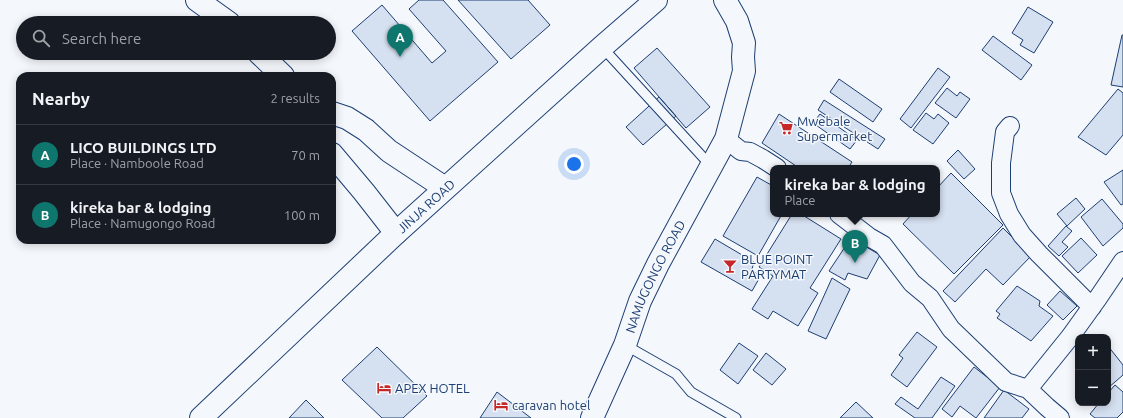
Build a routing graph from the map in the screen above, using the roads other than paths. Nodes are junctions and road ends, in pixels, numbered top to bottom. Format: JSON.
{"nodes":[{"id":1,"x":197,"y":0,"type":"edge"},
{"id":2,"x":656,"y":0,"type":"edge"},
{"id":3,"x":725,"y":0,"type":"edge"},
{"id":4,"x":219,"y":16,"type":"edge"},
{"id":5,"x":602,"y":47,"type":"junction"},
{"id":6,"x":266,"y":60,"type":"edge"},
{"id":7,"x":279,"y":72,"type":"edge"},
{"id":8,"x":336,"y":114,"type":"edge"},
{"id":9,"x":1010,"y":126,"type":"dead end"},
{"id":10,"x":726,"y":139,"type":"junction"},
{"id":11,"x":336,"y":159,"type":"edge"},
{"id":12,"x":773,"y":165,"type":"edge"},
{"id":13,"x":711,"y":166,"type":"junction"},
{"id":14,"x":445,"y":188,"type":"junction"},
{"id":15,"x":843,"y":217,"type":"edge"},
{"id":16,"x":396,"y":233,"type":"junction"},
{"id":17,"x":1123,"y":261,"type":"edge"},
{"id":18,"x":1092,"y":307,"type":"junction"},
{"id":19,"x":624,"y":344,"type":"junction"},
{"id":20,"x":1028,"y":389,"type":"junction"},
{"id":21,"x":202,"y":418,"type":"edge"},
{"id":22,"x":592,"y":418,"type":"edge"},
{"id":23,"x":736,"y":418,"type":"edge"},
{"id":24,"x":1060,"y":418,"type":"edge"}],
"edges":[{"from":1,"to":4,"type":"main road"},
{"from":2,"to":5,"type":"main road","name":"JINJA ROAD"},
{"from":3,"to":10,"type":"main road","name":"NAMUGONGO ROAD"},
{"from":5,"to":13,"type":"lane"},
{"from":5,"to":14,"type":"main road","name":"JINJA ROAD"},
{"from":6,"to":7,"type":"main road"},
{"from":8,"to":14,"type":"main road"},
{"from":9,"to":18,"type":"street"},
{"from":10,"to":12,"type":"street"},
{"from":10,"to":13,"type":"main road","name":"NAMUGONGO ROAD"},
{"from":11,"to":16,"type":"main road"},
{"from":13,"to":19,"type":"main road","name":"NAMUGONGO ROAD"},
{"from":14,"to":16,"type":"main road","name":"JINJA ROAD"},
{"from":15,"to":20,"type":"street"},
{"from":16,"to":21,"type":"main road","name":"JINJA ROAD"},
{"from":17,"to":18,"type":"street"},
{"from":18,"to":20,"type":"street"},
{"from":19,"to":22,"type":"main road","name":"NAMUGONGO ROAD"},
{"from":19,"to":23,"type":"lane"},
{"from":20,"to":24,"type":"street"}]}
